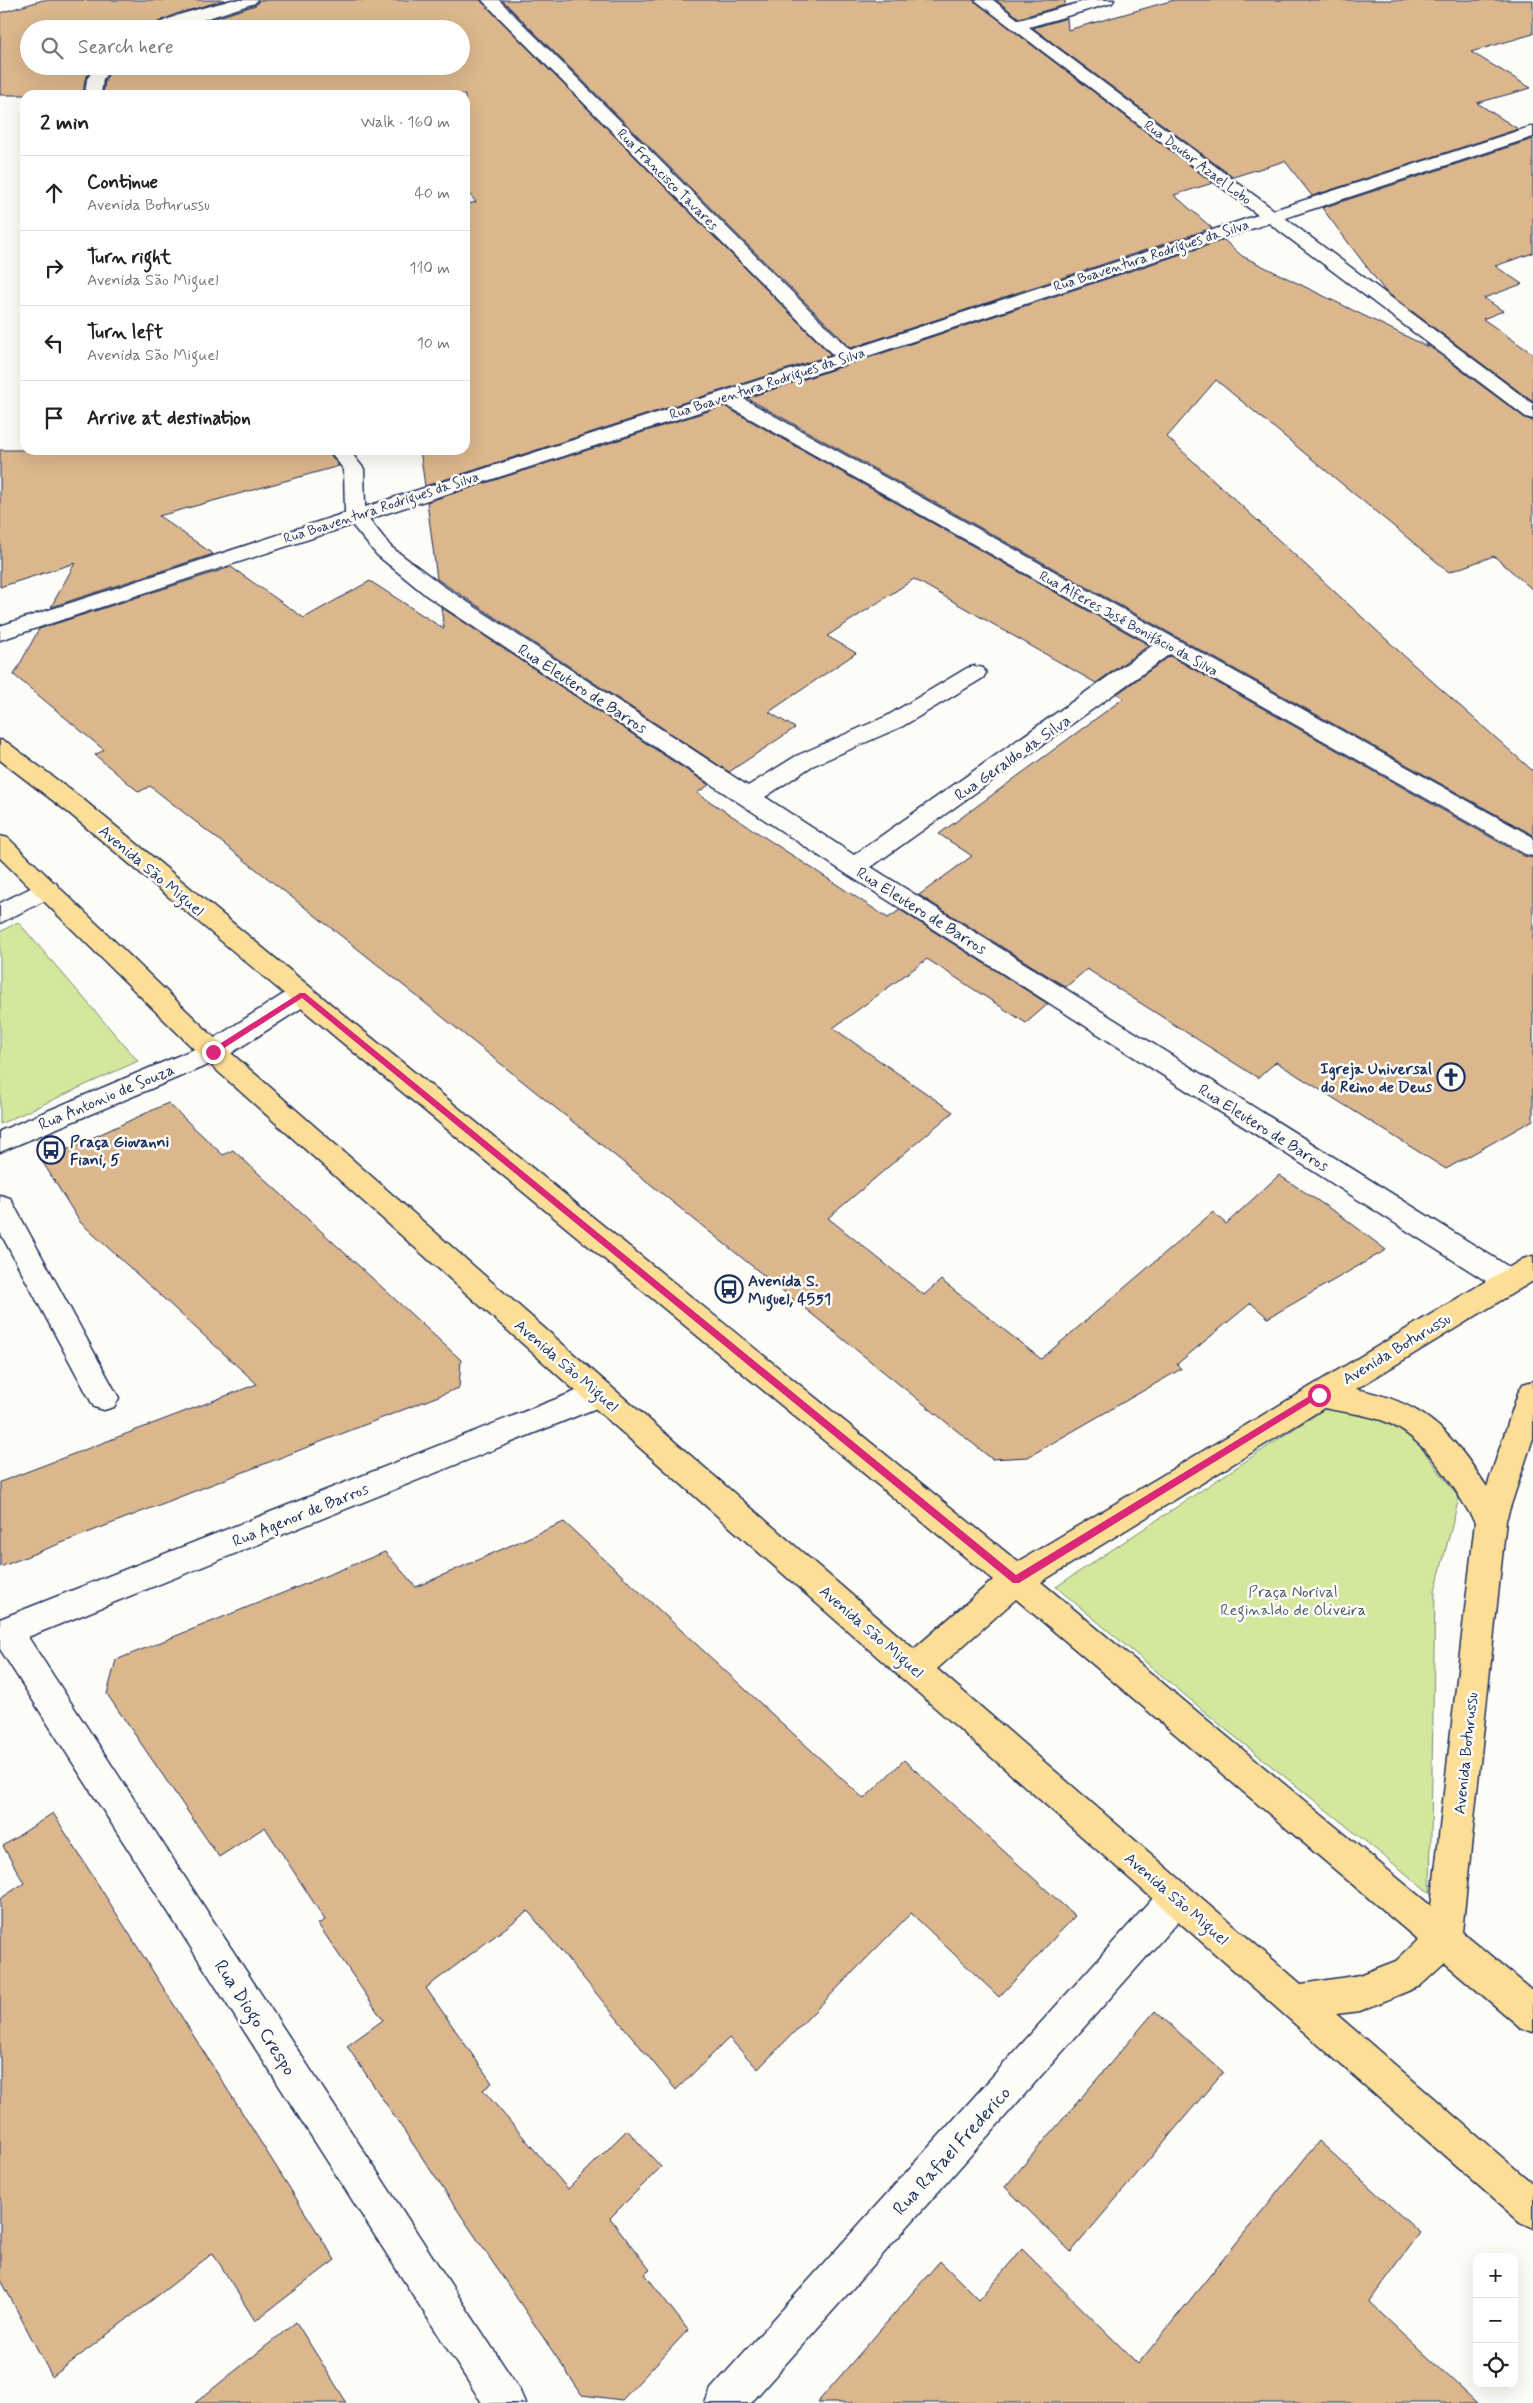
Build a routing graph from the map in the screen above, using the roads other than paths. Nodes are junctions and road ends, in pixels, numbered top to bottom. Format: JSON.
{"nodes":[{"id":1,"x":249,"y":0,"type":"edge"},
{"id":2,"x":490,"y":0,"type":"edge"},
{"id":3,"x":983,"y":0,"type":"edge"},
{"id":4,"x":1106,"y":0,"type":"edge"},
{"id":5,"x":180,"y":20,"type":"edge"},
{"id":6,"x":1017,"y":25,"type":"junction"},
{"id":7,"x":98,"y":75,"type":"edge"},
{"id":8,"x":94,"y":90,"type":"edge"},
{"id":9,"x":1533,"y":131,"type":"edge"},
{"id":10,"x":1269,"y":216,"type":"junction"},
{"id":11,"x":846,"y":357,"type":"junction"},
{"id":12,"x":726,"y":396,"type":"junction"},
{"id":13,"x":1533,"y":412,"type":"edge"},
{"id":14,"x":343,"y":455,"type":"edge"},
{"id":15,"x":356,"y":515,"type":"junction"},
{"id":16,"x":0,"y":633,"type":"edge"},
{"id":17,"x":1168,"y":645,"type":"junction"},
{"id":18,"x":975,"y":673,"type":"dead end"},
{"id":19,"x":0,"y":748,"type":"edge"},
{"id":20,"x":748,"y":797,"type":"junction"},
{"id":21,"x":0,"y":844,"type":"edge"},
{"id":22,"x":1533,"y":848,"type":"edge"},
{"id":23,"x":854,"y":867,"type":"junction"},
{"id":24,"x":47,"y":889,"type":"junction"},
{"id":25,"x":0,"y":914,"type":"edge"},
{"id":26,"x":302,"y":995,"type":"junction"},
{"id":27,"x":213,"y":1052,"type":"junction"},
{"id":28,"x":0,"y":1142,"type":"edge"},
{"id":29,"x":0,"y":1206,"type":"edge"},
{"id":30,"x":1533,"y":1267,"type":"edge"},
{"id":31,"x":1507,"y":1280,"type":"junction"},
{"id":32,"x":1533,"y":1393,"type":"edge"},
{"id":33,"x":600,"y":1394,"type":"junction"},
{"id":34,"x":1319,"y":1395,"type":"junction"},
{"id":35,"x":104,"y":1398,"type":"dead end"},
{"id":36,"x":1491,"y":1520,"type":"junction"},
{"id":37,"x":1016,"y":1580,"type":"junction"},
{"id":38,"x":3,"y":1633,"type":"edge"},
{"id":39,"x":915,"y":1668,"type":"junction"},
{"id":40,"x":1176,"y":1898,"type":"junction"},
{"id":41,"x":1444,"y":1940,"type":"junction"},
{"id":42,"x":1297,"y":2002,"type":"junction"},
{"id":43,"x":1533,"y":2014,"type":"edge"},
{"id":44,"x":1533,"y":2209,"type":"edge"},
{"id":45,"x":505,"y":2403,"type":"edge"},
{"id":46,"x":725,"y":2403,"type":"edge"}],
"edges":[{"from":1,"to":5,"type":"street"},
{"from":2,"to":11,"type":"street","name":"Rua Francisco Tavares"},
{"from":3,"to":6,"type":"street","name":"Rua Doutor Azael Lobo"},
{"from":4,"to":6,"type":"street"},
{"from":6,"to":10,"type":"street","name":"Rua Doutor Azael Lobo"},
{"from":7,"to":8,"type":"street"},
{"from":9,"to":10,"type":"street","name":"Rua Boaventura Rodrigues da Silva"},
{"from":10,"to":11,"type":"street","name":"Rua Boaventura Rodrigues da Silva"},
{"from":10,"to":13,"type":"street","name":"Rua Doutor Azael Lobo"},
{"from":11,"to":12,"type":"street","name":"Rua Boaventura Rodrigues da Silva"},
{"from":12,"to":15,"type":"street","name":"Rua Boaventura Rodrigues da Silva"},
{"from":12,"to":17,"type":"street","name":"Rua Alferes José Bonifácio da Silva"},
{"from":14,"to":15,"type":"street"},
{"from":15,"to":16,"type":"street","name":"Rua Boaventura Rodrigues da Silva"},
{"from":15,"to":20,"type":"street","name":"Rua Eleutero de Barros"},
{"from":17,"to":22,"type":"street","name":"Rua Alferes José Bonifácio da Silva"},
{"from":17,"to":23,"type":"street","name":"Rua Geraldo da Silva"},
{"from":18,"to":20,"type":"street"},
{"from":19,"to":26,"type":"main road","name":"Avenida São Miguel"},
{"from":20,"to":23,"type":"street","name":"Rua Eleutero de Barros"},
{"from":21,"to":24,"type":"main road","name":"Avenida São Miguel"},
{"from":23,"to":31,"type":"street","name":"Rua Eleutero de Barros"},
{"from":24,"to":25,"type":"street"},
{"from":24,"to":27,"type":"main road","name":"Avenida São Miguel"},
{"from":26,"to":27,"type":"street"},
{"from":26,"to":37,"type":"main road","name":"Avenida São Miguel"},
{"from":27,"to":28,"type":"street","name":"Rua Antonio de Souza"},
{"from":27,"to":33,"type":"main road","name":"Avenida São Miguel"},
{"from":29,"to":35,"type":"street"},
{"from":30,"to":31,"type":"main road","name":"Avenida Boturussu"},
{"from":31,"to":34,"type":"main road","name":"Avenida Boturussu"},
{"from":32,"to":36,"type":"main road","name":"Avenida Boturussu"},
{"from":33,"to":38,"type":"street","name":"Rua Agenor de Barros"},
{"from":33,"to":39,"type":"main road","name":"Avenida São Miguel"},
{"from":34,"to":36,"type":"main road"},
{"from":34,"to":37,"type":"main road","name":"Avenida Boturussu"},
{"from":36,"to":41,"type":"main road","name":"Avenida Boturussu"},
{"from":37,"to":39,"type":"main road","name":"Avenida Boturussu"},
{"from":37,"to":41,"type":"main road","name":"Avenida São Miguel"},
{"from":38,"to":45,"type":"street","name":"Rua Diogo Crespo"},
{"from":39,"to":40,"type":"main road","name":"Avenida São Miguel"},
{"from":40,"to":42,"type":"main road","name":"Avenida São Miguel"},
{"from":40,"to":46,"type":"street","name":"Rua Rafael Frederico"},
{"from":41,"to":42,"type":"main road"},
{"from":41,"to":43,"type":"main road","name":"Avenida São Miguel"},
{"from":42,"to":44,"type":"main road","name":"Avenida São Miguel"}]}
